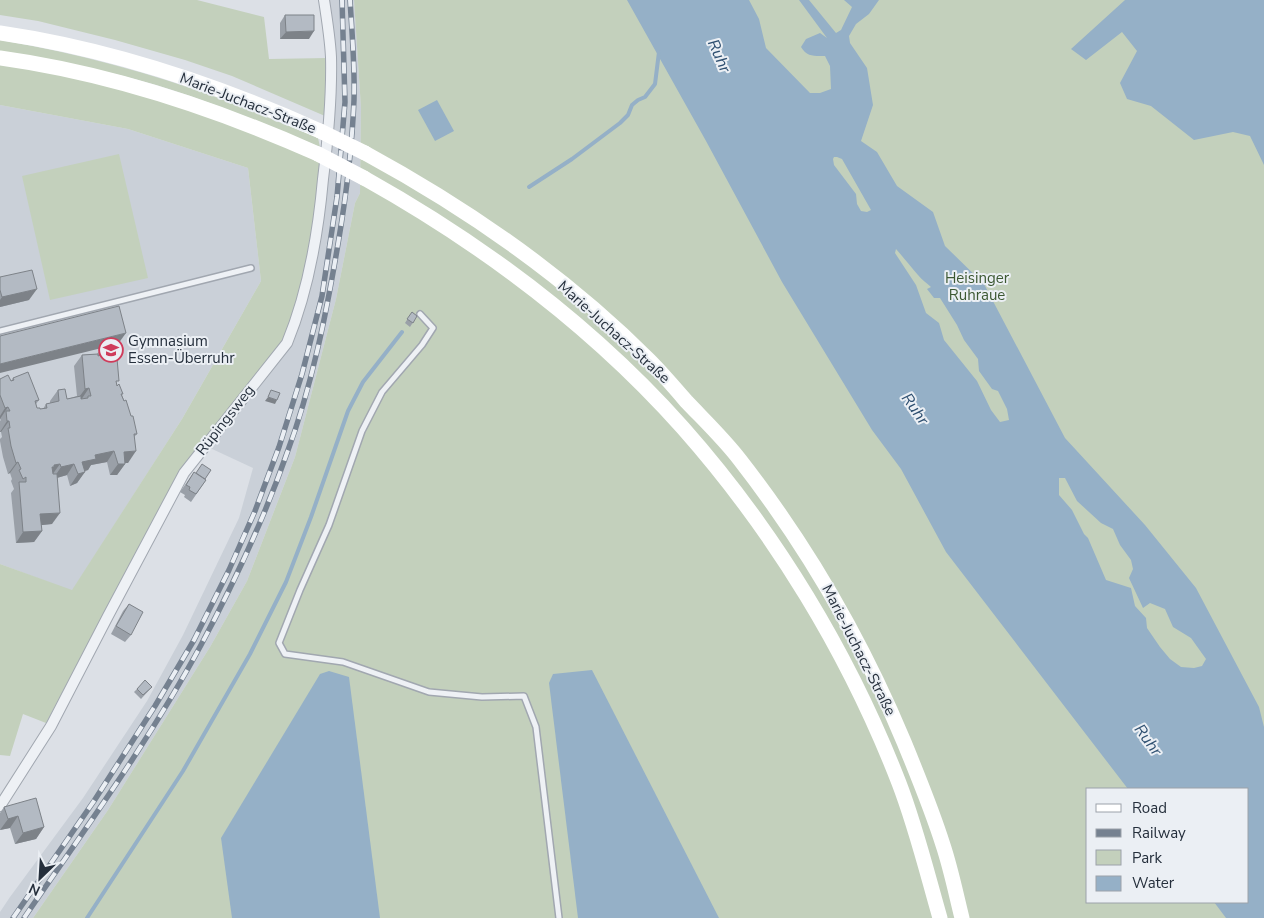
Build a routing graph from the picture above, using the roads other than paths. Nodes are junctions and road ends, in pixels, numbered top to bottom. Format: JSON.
{"nodes":[{"id":1,"x":324,"y":0,"type":"edge"},
{"id":2,"x":0,"y":33,"type":"edge"},
{"id":3,"x":0,"y":58,"type":"edge"},
{"id":4,"x":251,"y":268,"type":"dead end"},
{"id":5,"x":420,"y":314,"type":"dead end"},
{"id":6,"x":0,"y":331,"type":"edge"},
{"id":7,"x":0,"y":806,"type":"edge"},
{"id":8,"x":559,"y":918,"type":"edge"},
{"id":9,"x":940,"y":918,"type":"edge"},
{"id":10,"x":962,"y":918,"type":"edge"}],
"edges":[{"from":1,"to":7,"type":"street","name":"Rüpingsweg"},
{"from":2,"to":10,"type":"main road","name":"Marie-Juchacz-Straße","bridge":true},
{"from":3,"to":9,"type":"main road","name":"Marie-Juchacz-Straße","bridge":true},
{"from":4,"to":6,"type":"lane"},
{"from":5,"to":8,"type":"lane"}]}
